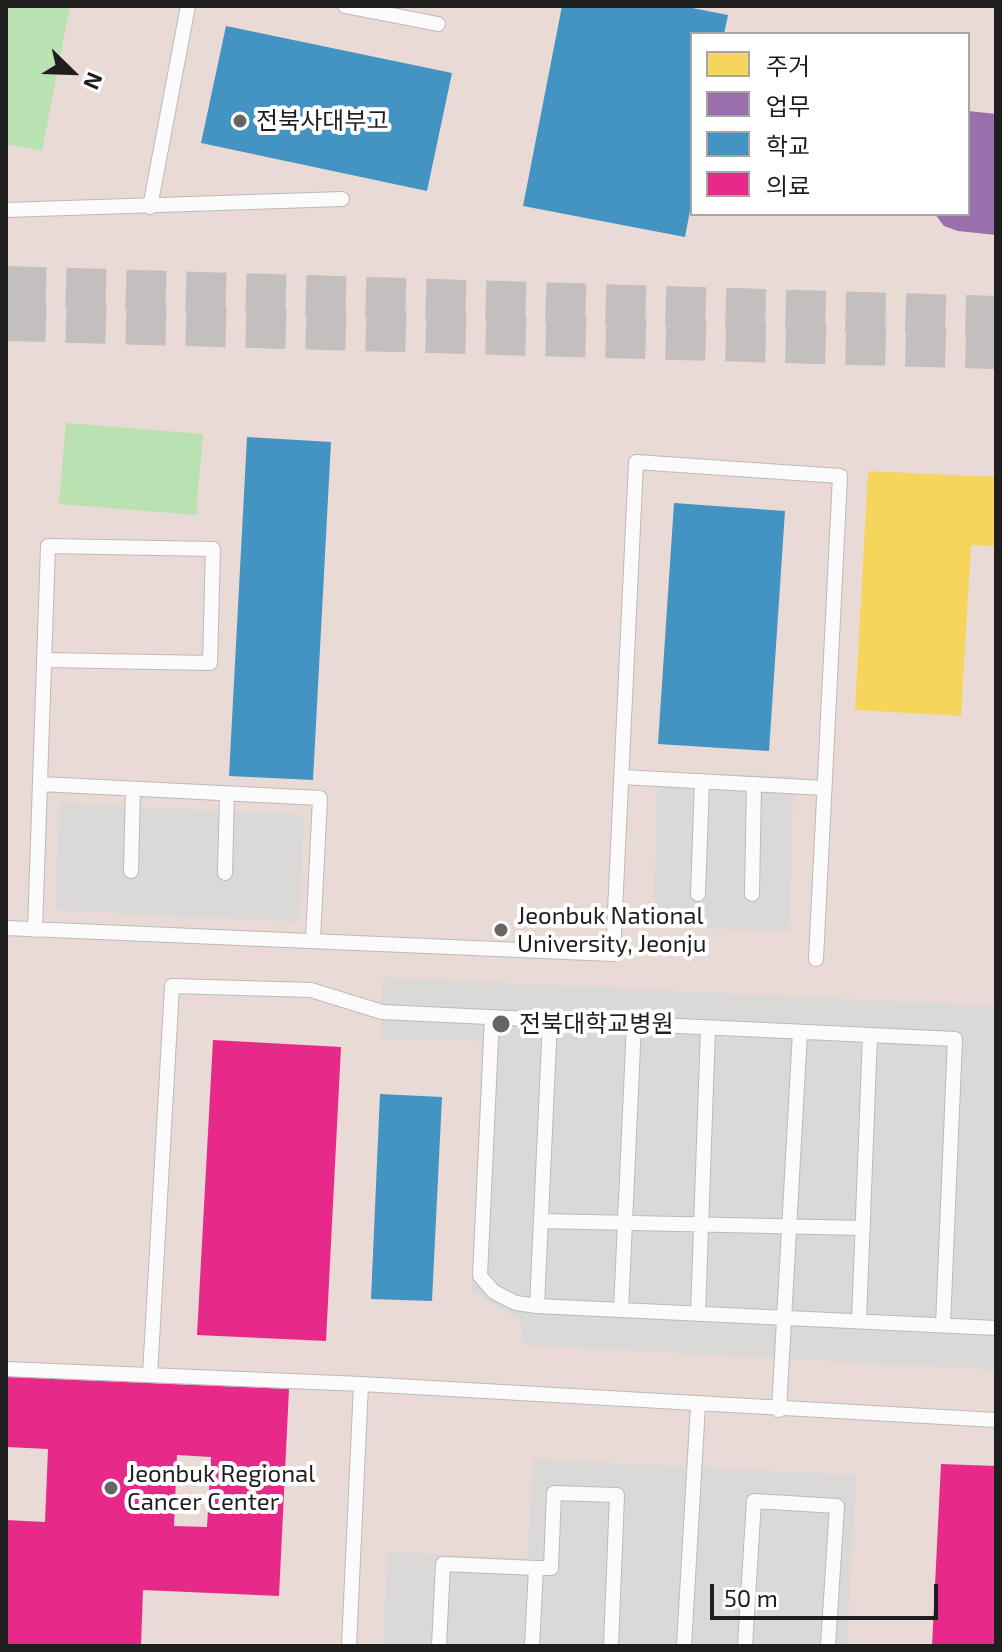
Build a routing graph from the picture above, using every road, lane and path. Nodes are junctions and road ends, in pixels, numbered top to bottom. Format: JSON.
{"nodes":[{"id":1,"x":188,"y":6,"type":"edge"},
{"id":2,"x":347,"y":6,"type":"edge"},
{"id":3,"x":438,"y":24,"type":"dead end"},
{"id":4,"x":342,"y":199,"type":"dead end"},
{"id":5,"x":150,"y":207,"type":"junction"},
{"id":6,"x":6,"y":210,"type":"edge"},
{"id":7,"x":46,"y":660,"type":"junction"},
{"id":8,"x":622,"y":777,"type":"junction"},
{"id":9,"x":702,"y":781,"type":"junction"},
{"id":10,"x":41,"y":784,"type":"junction"},
{"id":11,"x":754,"y":784,"type":"junction"},
{"id":12,"x":824,"y":788,"type":"junction"},
{"id":13,"x":133,"y":789,"type":"junction"},
{"id":14,"x":227,"y":794,"type":"junction"},
{"id":15,"x":131,"y":871,"type":"dead end"},
{"id":16,"x":225,"y":873,"type":"dead end"},
{"id":17,"x":698,"y":894,"type":"dead end"},
{"id":18,"x":752,"y":894,"type":"dead end"},
{"id":19,"x":6,"y":928,"type":"edge"},
{"id":20,"x":35,"y":930,"type":"junction"},
{"id":21,"x":313,"y":939,"type":"junction"},
{"id":22,"x":816,"y":959,"type":"dead end"},
{"id":23,"x":492,"y":1017,"type":"junction"},
{"id":24,"x":550,"y":1020,"type":"junction"},
{"id":25,"x":634,"y":1024,"type":"junction"},
{"id":26,"x":708,"y":1028,"type":"junction"},
{"id":27,"x":800,"y":1032,"type":"junction"},
{"id":28,"x":870,"y":1035,"type":"junction"},
{"id":29,"x":541,"y":1221,"type":"junction"},
{"id":30,"x":625,"y":1223,"type":"junction"},
{"id":31,"x":701,"y":1225,"type":"junction"},
{"id":32,"x":790,"y":1227,"type":"junction"},
{"id":33,"x":863,"y":1228,"type":"junction"},
{"id":34,"x":537,"y":1306,"type":"junction"},
{"id":35,"x":621,"y":1310,"type":"junction"},
{"id":36,"x":698,"y":1314,"type":"junction"},
{"id":37,"x":785,"y":1317,"type":"junction"},
{"id":38,"x":859,"y":1321,"type":"junction"},
{"id":39,"x":943,"y":1325,"type":"junction"},
{"id":40,"x":996,"y":1328,"type":"edge"},
{"id":41,"x":6,"y":1369,"type":"edge"},
{"id":42,"x":150,"y":1375,"type":"junction"},
{"id":43,"x":361,"y":1384,"type":"junction"},
{"id":44,"x":698,"y":1405,"type":"junction"},
{"id":45,"x":779,"y":1410,"type":"junction"},
{"id":46,"x":996,"y":1420,"type":"edge"},
{"id":47,"x":536,"y":1568,"type":"junction"},
{"id":48,"x":349,"y":1646,"type":"edge"},
{"id":49,"x":439,"y":1646,"type":"edge"},
{"id":50,"x":532,"y":1646,"type":"edge"},
{"id":51,"x":611,"y":1646,"type":"edge"},
{"id":52,"x":684,"y":1646,"type":"edge"},
{"id":53,"x":745,"y":1646,"type":"edge"},
{"id":54,"x":828,"y":1646,"type":"edge"}],
"edges":[{"from":1,"to":5,"type":"lane"},
{"from":2,"to":3,"type":"lane"},
{"from":4,"to":5,"type":"lane"},
{"from":5,"to":6,"type":"lane"},
{"from":7,"to":7,"type":"lane"},
{"from":7,"to":10,"type":"lane"},
{"from":8,"to":9,"type":"lane"},
{"from":8,"to":12,"type":"lane"},
{"from":8,"to":21,"type":"lane"},
{"from":9,"to":11,"type":"lane"},
{"from":9,"to":17,"type":"lane"},
{"from":10,"to":13,"type":"lane"},
{"from":10,"to":20,"type":"lane"},
{"from":11,"to":12,"type":"lane"},
{"from":11,"to":18,"type":"lane"},
{"from":12,"to":22,"type":"lane"},
{"from":13,"to":14,"type":"lane"},
{"from":13,"to":15,"type":"lane"},
{"from":14,"to":16,"type":"lane"},
{"from":14,"to":21,"type":"lane"},
{"from":19,"to":20,"type":"lane"},
{"from":20,"to":21,"type":"lane"},
{"from":23,"to":24,"type":"lane"},
{"from":23,"to":34,"type":"lane"},
{"from":23,"to":42,"type":"lane"},
{"from":24,"to":25,"type":"lane"},
{"from":24,"to":29,"type":"lane"},
{"from":25,"to":26,"type":"lane"},
{"from":25,"to":30,"type":"lane"},
{"from":26,"to":27,"type":"lane"},
{"from":26,"to":31,"type":"lane"},
{"from":27,"to":28,"type":"lane"},
{"from":27,"to":32,"type":"lane"},
{"from":28,"to":33,"type":"lane"},
{"from":28,"to":39,"type":"lane"},
{"from":29,"to":30,"type":"lane"},
{"from":29,"to":34,"type":"lane"},
{"from":30,"to":31,"type":"lane"},
{"from":30,"to":35,"type":"lane"},
{"from":31,"to":32,"type":"lane"},
{"from":31,"to":36,"type":"lane"},
{"from":32,"to":33,"type":"lane"},
{"from":32,"to":37,"type":"lane"},
{"from":33,"to":38,"type":"lane"},
{"from":34,"to":35,"type":"lane"},
{"from":35,"to":36,"type":"lane"},
{"from":36,"to":37,"type":"lane"},
{"from":37,"to":38,"type":"lane"},
{"from":37,"to":45,"type":"lane"},
{"from":38,"to":39,"type":"lane"},
{"from":39,"to":40,"type":"lane"},
{"from":41,"to":42,"type":"lane"},
{"from":42,"to":43,"type":"lane"},
{"from":43,"to":44,"type":"lane"},
{"from":43,"to":48,"type":"lane"},
{"from":44,"to":45,"type":"lane"},
{"from":44,"to":52,"type":"lane"},
{"from":45,"to":46,"type":"lane"},
{"from":47,"to":49,"type":"lane"},
{"from":47,"to":50,"type":"lane"},
{"from":47,"to":51,"type":"lane"},
{"from":53,"to":54,"type":"lane"}]}
